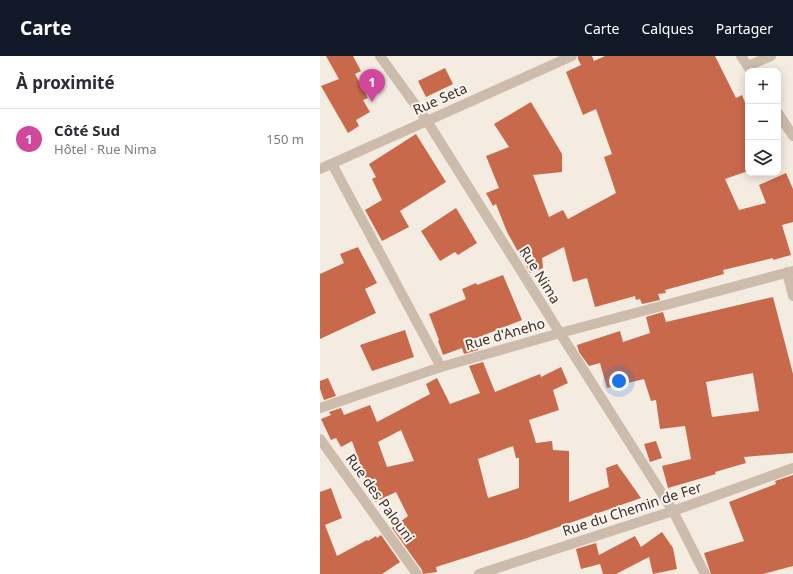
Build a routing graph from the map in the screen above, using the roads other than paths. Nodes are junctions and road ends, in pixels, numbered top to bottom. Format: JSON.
{"nodes":[{"id":1,"x":380,"y":56,"type":"edge"},
{"id":2,"x":572,"y":56,"type":"edge"},
{"id":3,"x":741,"y":56,"type":"edge"},
{"id":4,"x":771,"y":56,"type":"edge"},
{"id":5,"x":749,"y":68,"type":"edge"},
{"id":6,"x":752,"y":68,"type":"edge"},
{"id":7,"x":781,"y":118,"type":"edge"},
{"id":8,"x":427,"y":120,"type":"junction"},
{"id":9,"x":793,"y":136,"type":"edge"},
{"id":10,"x":332,"y":164,"type":"junction"},
{"id":11,"x":320,"y":169,"type":"edge"},
{"id":12,"x":790,"y":271,"type":"edge"},
{"id":13,"x":793,"y":296,"type":"edge"},
{"id":14,"x":560,"y":333,"type":"junction"},
{"id":15,"x":442,"y":368,"type":"junction"},
{"id":16,"x":320,"y":408,"type":"edge"},
{"id":17,"x":320,"y":439,"type":"edge"},
{"id":18,"x":793,"y":468,"type":"edge"},
{"id":19,"x":673,"y":511,"type":"junction"},
{"id":20,"x":417,"y":574,"type":"edge"},
{"id":21,"x":479,"y":574,"type":"edge"},
{"id":22,"x":705,"y":574,"type":"edge"}],
"edges":[{"from":1,"to":8,"type":"street","name":"Rue Nima"},
{"from":2,"to":8,"type":"street","name":"Rue Seta"},
{"from":3,"to":5,"type":"street"},
{"from":4,"to":6,"type":"street"},
{"from":7,"to":9,"type":"street"},
{"from":8,"to":10,"type":"street","name":"Rue Seta"},
{"from":8,"to":14,"type":"street","name":"Rue Nima"},
{"from":10,"to":11,"type":"street","name":"Rue Seta"},
{"from":10,"to":15,"type":"street"},
{"from":12,"to":13,"type":"street"},
{"from":12,"to":14,"type":"street","name":"Rue d'Aneho"},
{"from":14,"to":15,"type":"street","name":"Rue d'Aneho"},
{"from":14,"to":19,"type":"street","name":"Rue Nima"},
{"from":15,"to":16,"type":"street","name":"Rue d'Aneho"},
{"from":17,"to":20,"type":"street","name":"Rue des Palouni"},
{"from":18,"to":19,"type":"street","name":"Rue du Chemin de Fer"},
{"from":19,"to":21,"type":"street","name":"Rue du Chemin de Fer"},
{"from":19,"to":22,"type":"street","name":"Rue Nima"}]}
